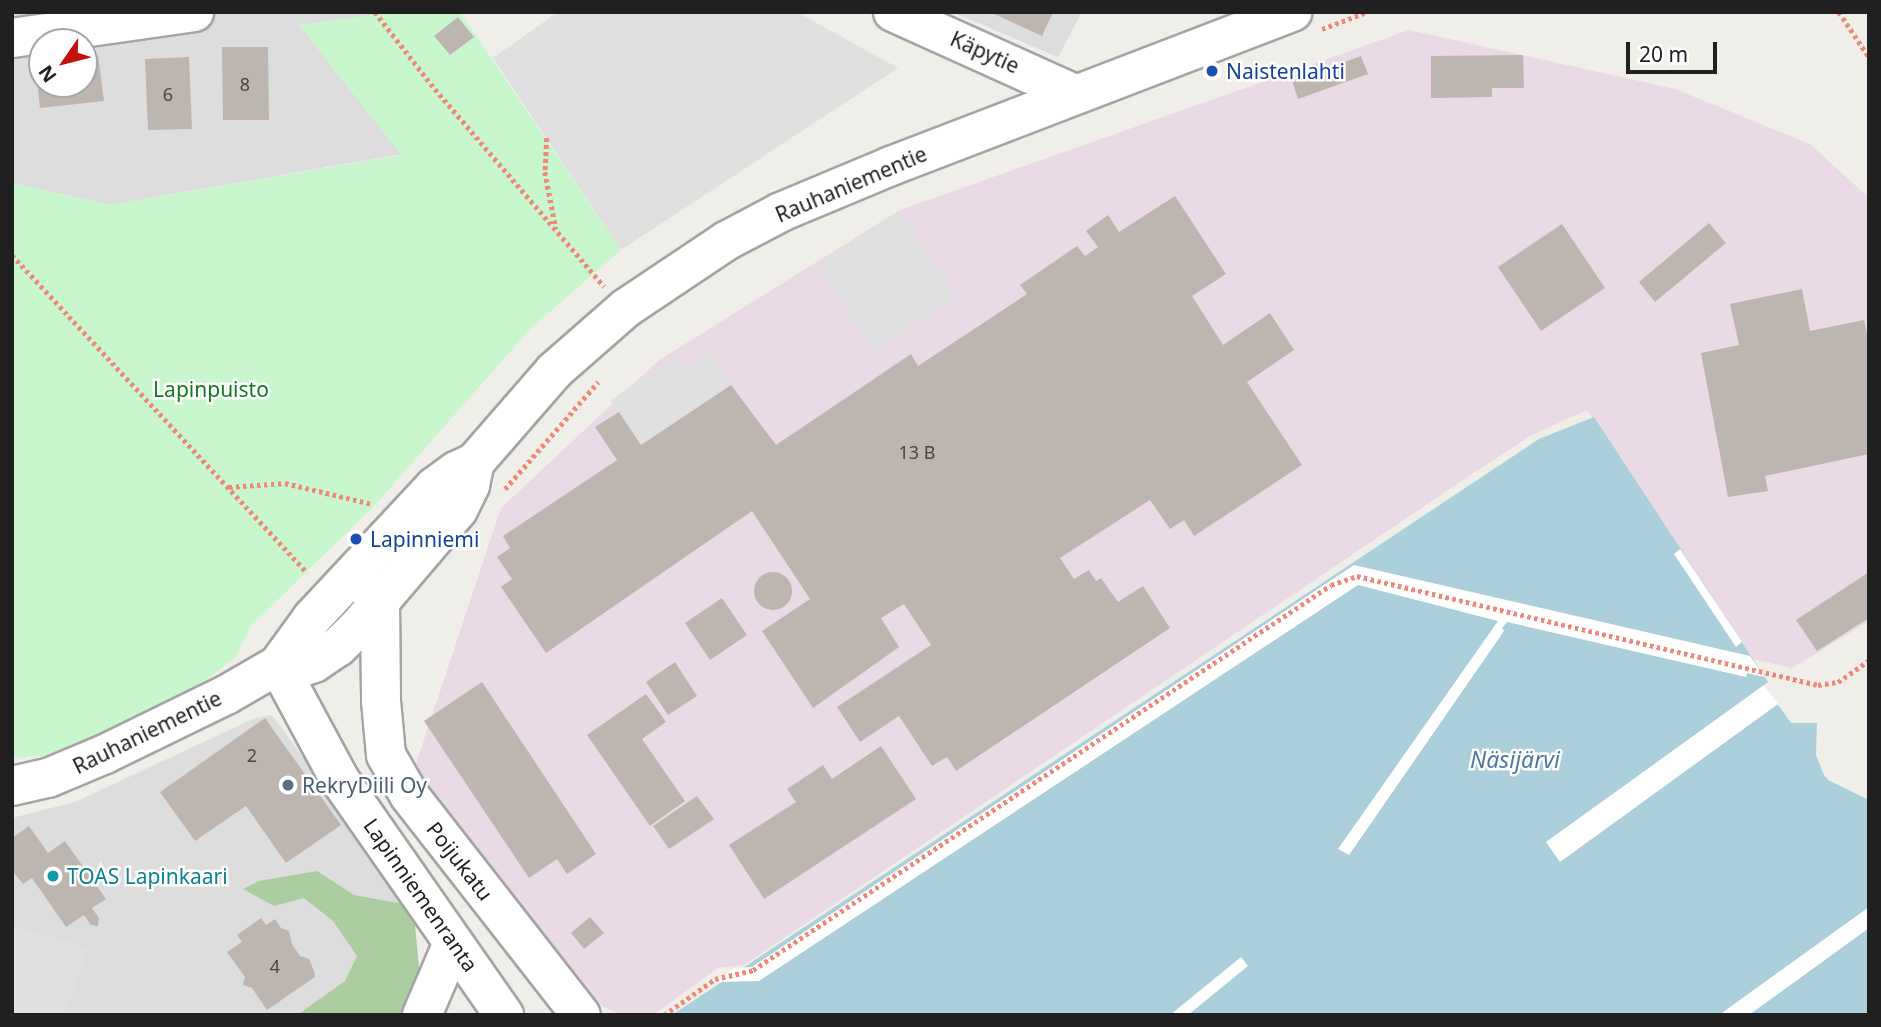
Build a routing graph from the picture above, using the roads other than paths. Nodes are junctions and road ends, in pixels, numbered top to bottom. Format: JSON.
{"nodes":[{"id":1,"x":194,"y":12,"type":"edge"},
{"id":2,"x":893,"y":12,"type":"edge"},
{"id":3,"x":1304,"y":22,"type":"edge"},
{"id":4,"x":12,"y":38,"type":"edge"},
{"id":5,"x":1075,"y":94,"type":"junction"},
{"id":6,"x":475,"y":462,"type":"junction"},
{"id":7,"x":354,"y":573,"type":"junction"},
{"id":8,"x":380,"y":602,"type":"junction"},
{"id":9,"x":278,"y":665,"type":"junction"},
{"id":10,"x":12,"y":786,"type":"edge"},
{"id":11,"x":453,"y":943,"type":"junction"},
{"id":12,"x":422,"y":1015,"type":"edge"},
{"id":13,"x":504,"y":1015,"type":"edge"},
{"id":14,"x":581,"y":1015,"type":"edge"}],
"edges":[{"from":1,"to":4,"type":"street"},
{"from":2,"to":5,"type":"street","name":"Käpytie"},
{"from":3,"to":5,"type":"street","name":"Rauhaniementie"},
{"from":5,"to":6,"type":"street","name":"Rauhaniementie"},
{"from":6,"to":7,"type":"street","name":"Rauhaniementie"},
{"from":6,"to":8,"type":"street","name":"Rauhaniementie"},
{"from":7,"to":8,"type":"street"},
{"from":7,"to":9,"type":"street","name":"Rauhaniementie"},
{"from":8,"to":9,"type":"street","name":"Rauhaniementie"},
{"from":8,"to":14,"type":"street","name":"Poijukatu"},
{"from":9,"to":10,"type":"street","name":"Rauhaniementie"},
{"from":9,"to":11,"type":"street","name":"Lapinniemenranta"},
{"from":11,"to":12,"type":"street"},
{"from":11,"to":13,"type":"street","name":"Lapinniemenranta"}]}
